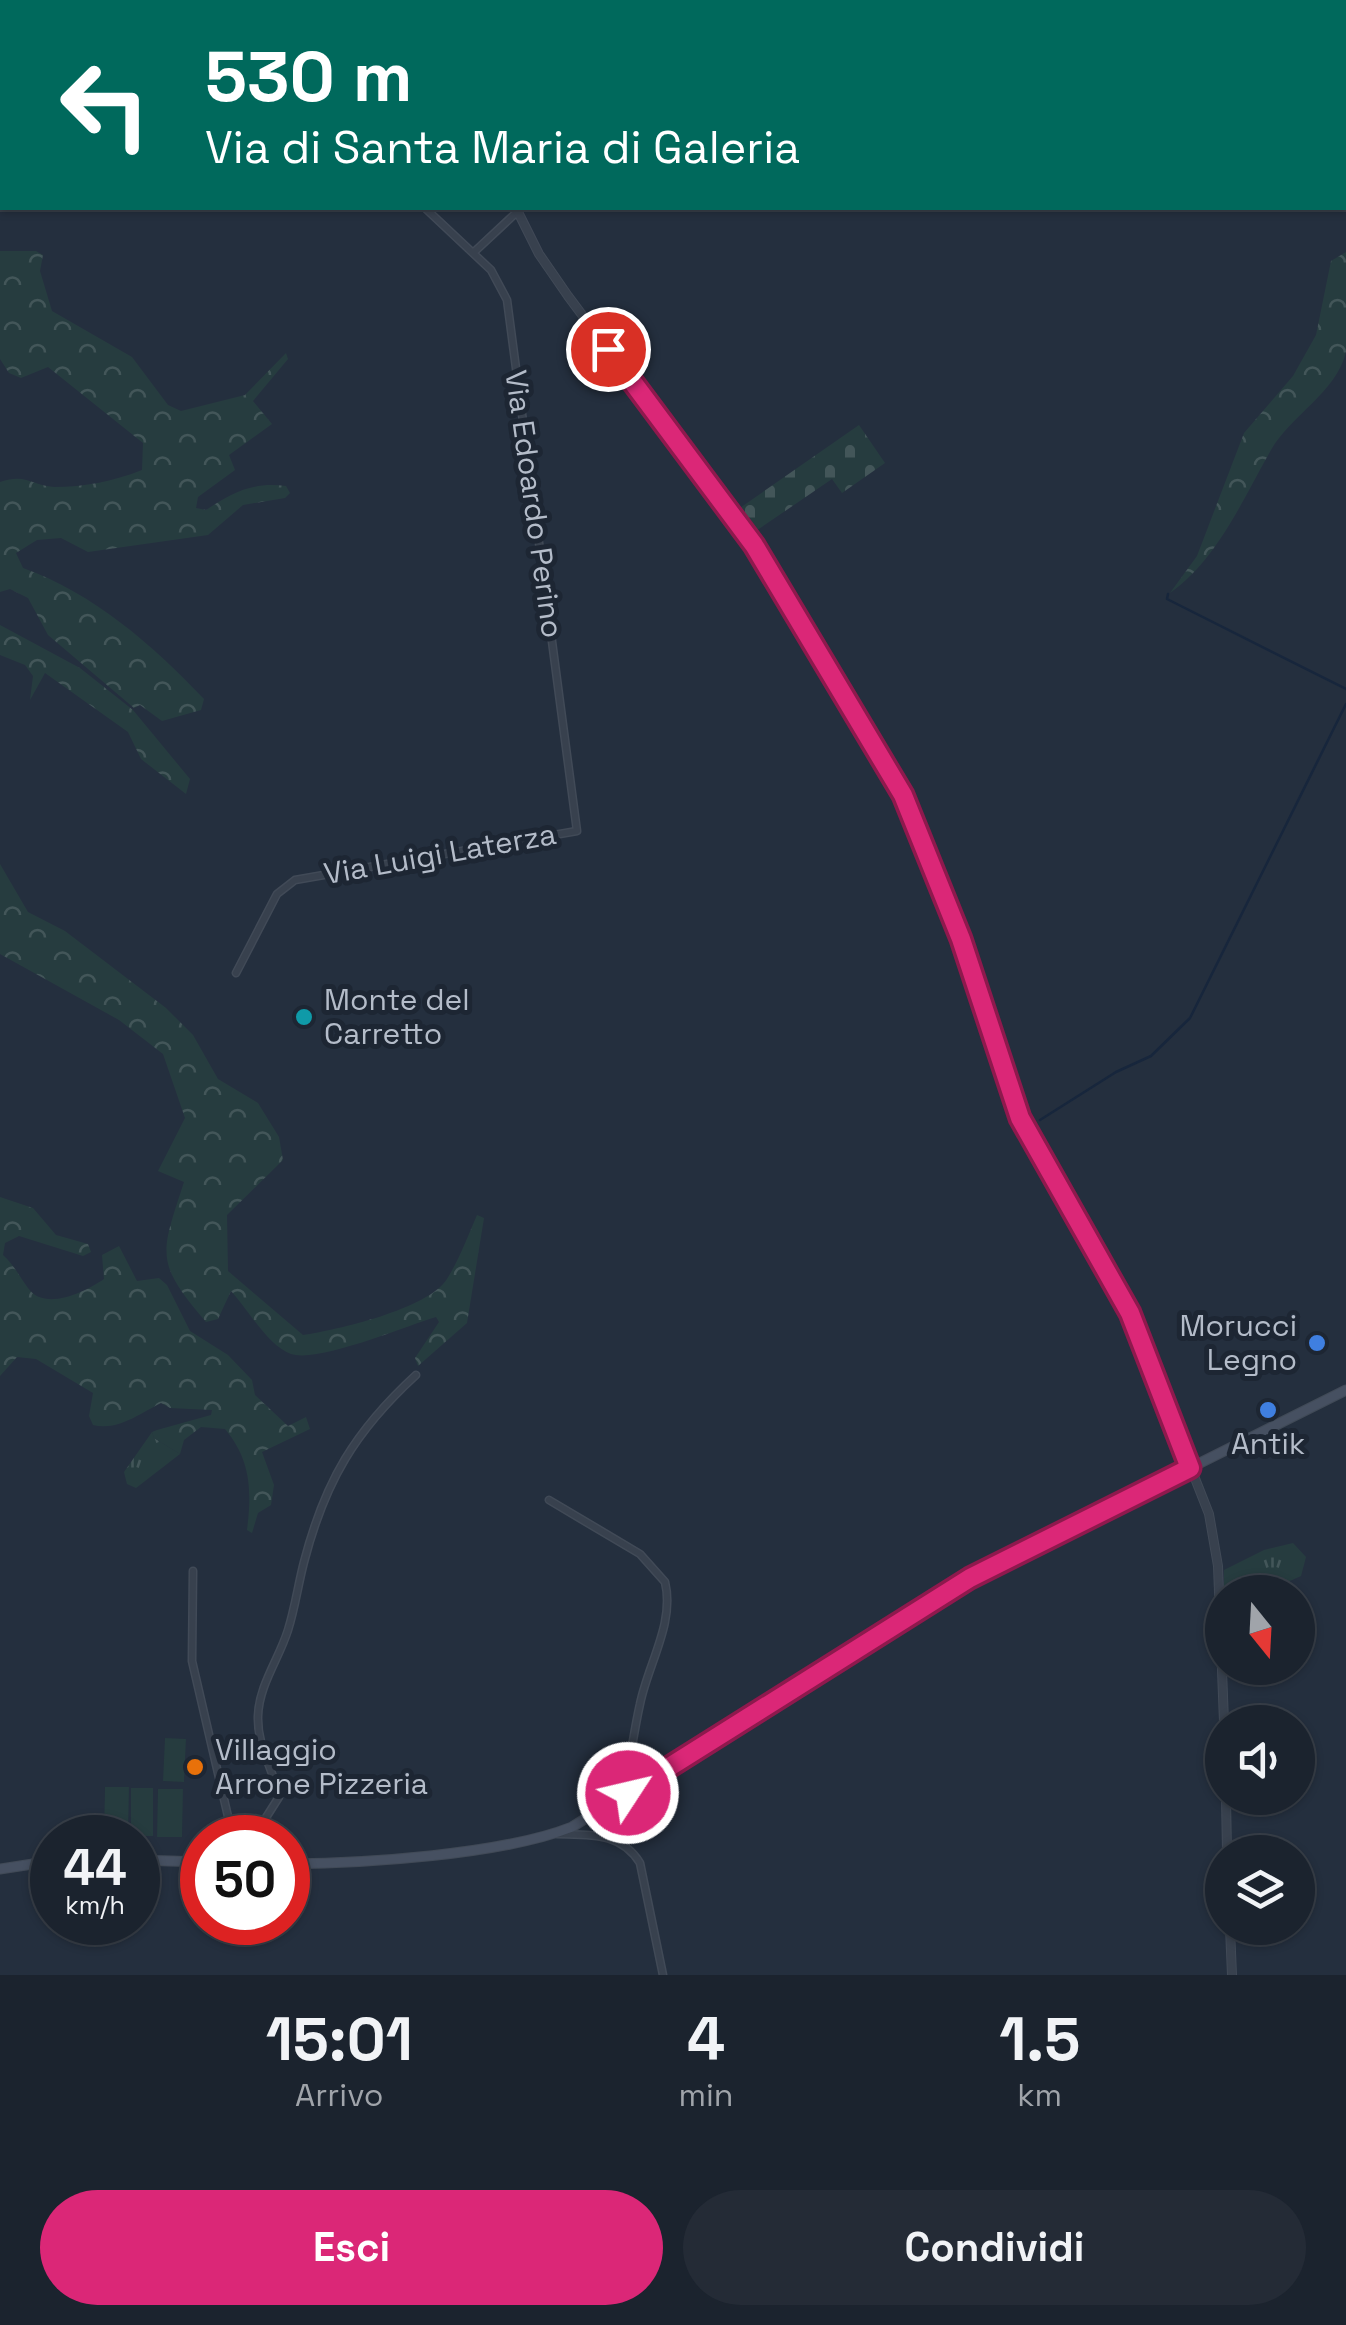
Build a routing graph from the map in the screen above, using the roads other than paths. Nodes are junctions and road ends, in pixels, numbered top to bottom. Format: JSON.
{"nodes":[{"id":1,"x":427,"y":210,"type":"edge"},
{"id":2,"x":517,"y":210,"type":"edge"},
{"id":3,"x":473,"y":253,"type":"junction"},
{"id":4,"x":577,"y":831,"type":"joint"},
{"id":5,"x":236,"y":973,"type":"dead end"},
{"id":6,"x":416,"y":1375,"type":"dead end"},
{"id":7,"x":1346,"y":1390,"type":"edge"},
{"id":8,"x":1190,"y":1468,"type":"junction"},
{"id":9,"x":549,"y":1500,"type":"dead end"},
{"id":10,"x":192,"y":1571,"type":"dead end"},
{"id":11,"x":1223,"y":1705,"type":"edge"},
{"id":12,"x":622,"y":1797,"type":"junction"},
{"id":13,"x":228,"y":1815,"type":"edge"},
{"id":14,"x":267,"y":1815,"type":"edge"},
{"id":15,"x":556,"y":1834,"type":"junction"},
{"id":16,"x":310,"y":1863,"type":"edge"},
{"id":17,"x":30,"y":1864,"type":"edge"},
{"id":18,"x":0,"y":1869,"type":"edge"},
{"id":19,"x":1231,"y":1945,"type":"edge"},
{"id":20,"x":662,"y":1975,"type":"edge"},
{"id":21,"x":1232,"y":1975,"type":"edge"}],
"edges":[{"from":1,"to":3,"type":"street","name":"Via Edoardo Perino"},
{"from":2,"to":3,"type":"street"},
{"from":2,"to":8,"type":"street"},
{"from":3,"to":4,"type":"street","name":"Via Edoardo Perino"},
{"from":4,"to":5,"type":"street","name":"Via Luigi Laterza"},
{"from":6,"to":14,"type":"street"},
{"from":7,"to":8,"type":"main road"},
{"from":8,"to":11,"type":"street"},
{"from":8,"to":12,"type":"main road"},
{"from":9,"to":12,"type":"street"},
{"from":10,"to":13,"type":"street"},
{"from":12,"to":15,"type":"main road"},
{"from":15,"to":16,"type":"main road"},
{"from":15,"to":20,"type":"street"},
{"from":17,"to":18,"type":"main road"},
{"from":19,"to":21,"type":"street"}]}
